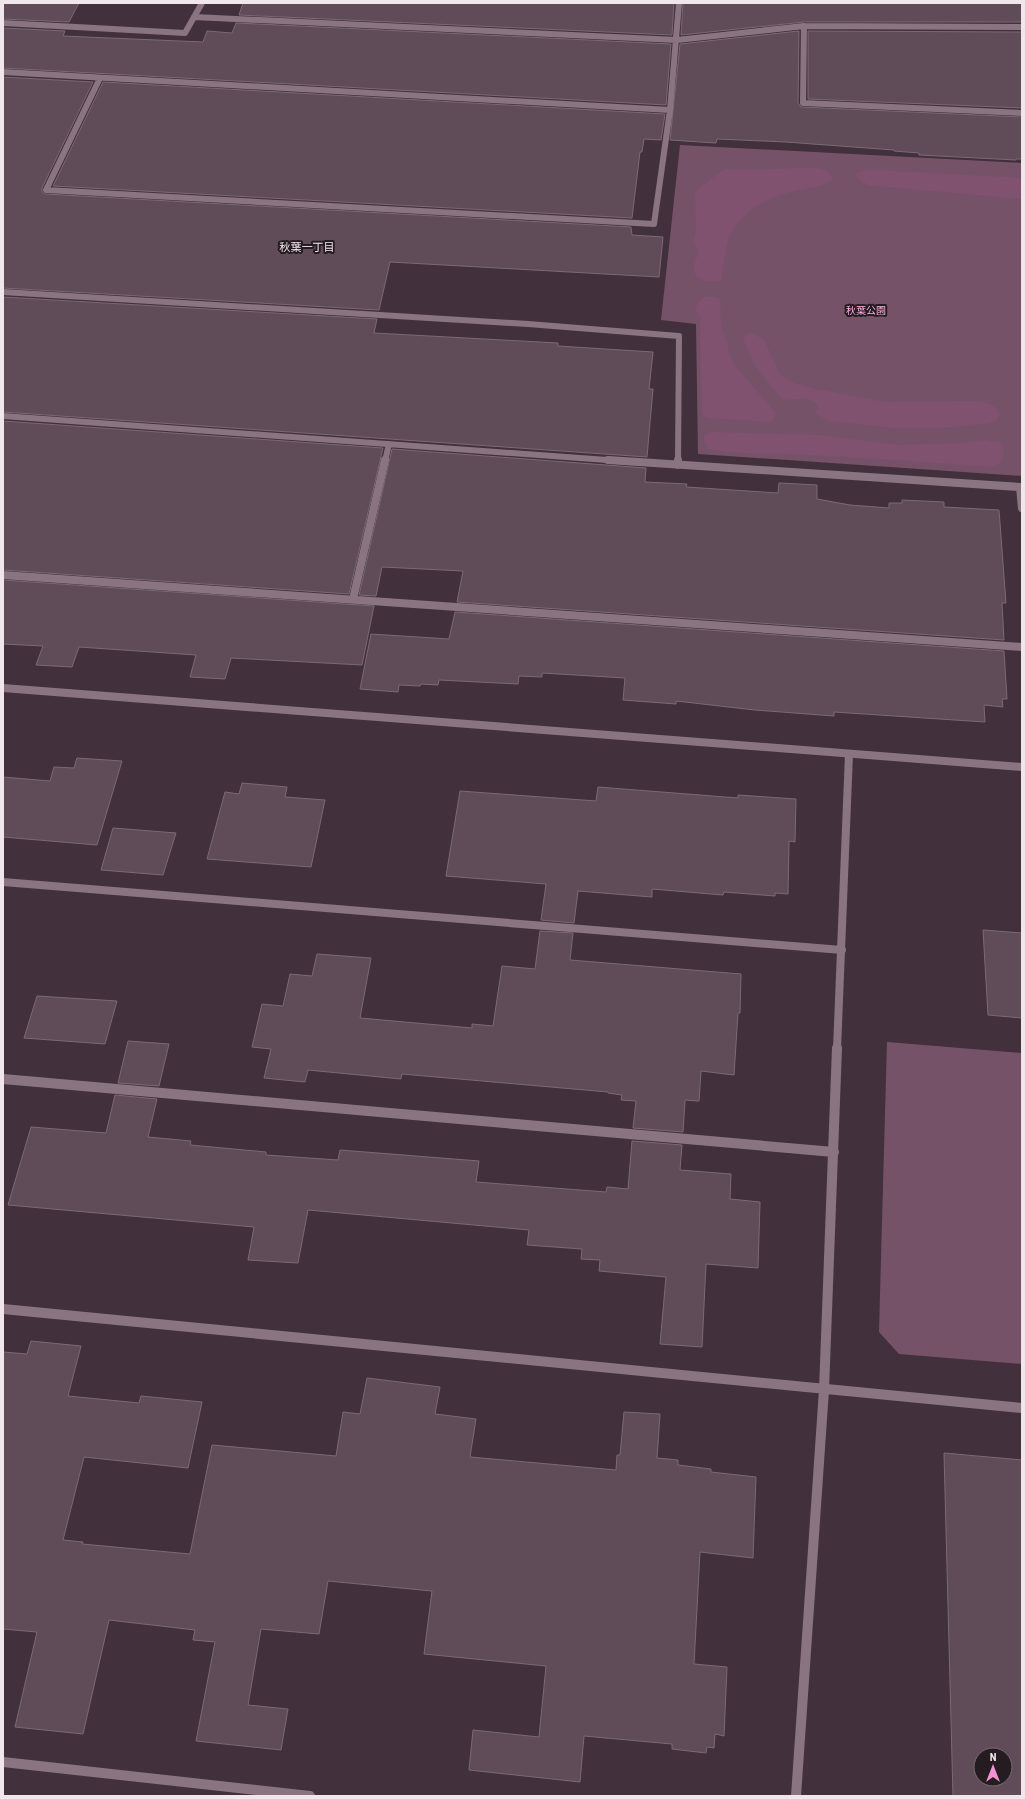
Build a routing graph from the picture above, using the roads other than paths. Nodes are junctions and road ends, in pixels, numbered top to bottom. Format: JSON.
{"nodes":[{"id":1,"x":202,"y":3,"type":"edge"},
{"id":2,"x":679,"y":3,"type":"edge"},
{"id":3,"x":194,"y":17,"type":"junction"},
{"id":4,"x":3,"y":23,"type":"edge"},
{"id":5,"x":804,"y":26,"type":"junction"},
{"id":6,"x":1022,"y":27,"type":"edge"},
{"id":7,"x":677,"y":40,"type":"junction"},
{"id":8,"x":3,"y":72,"type":"edge"},
{"id":9,"x":100,"y":78,"type":"junction"},
{"id":10,"x":670,"y":110,"type":"junction"},
{"id":11,"x":1022,"y":113,"type":"edge"},
{"id":12,"x":3,"y":292,"type":"edge"},
{"id":13,"x":3,"y":416,"type":"edge"},
{"id":14,"x":389,"y":444,"type":"junction"},
{"id":15,"x":678,"y":465,"type":"junction"},
{"id":16,"x":1022,"y":508,"type":"edge"},
{"id":17,"x":3,"y":575,"type":"edge"},
{"id":18,"x":353,"y":599,"type":"junction"},
{"id":19,"x":1022,"y":647,"type":"edge"},
{"id":20,"x":3,"y":688,"type":"edge"},
{"id":21,"x":850,"y":754,"type":"junction"},
{"id":22,"x":1022,"y":767,"type":"edge"},
{"id":23,"x":3,"y":882,"type":"edge"},
{"id":24,"x":842,"y":950,"type":"junction"},
{"id":25,"x":3,"y":1079,"type":"edge"},
{"id":26,"x":834,"y":1152,"type":"junction"},
{"id":27,"x":3,"y":1309,"type":"edge"},
{"id":28,"x":824,"y":1390,"type":"junction"},
{"id":29,"x":1022,"y":1408,"type":"edge"},
{"id":30,"x":3,"y":1762,"type":"edge"},
{"id":31,"x":310,"y":1796,"type":"edge"},
{"id":32,"x":796,"y":1796,"type":"edge"}],
"edges":[{"from":1,"to":3,"type":"street"},
{"from":2,"to":7,"type":"street"},
{"from":3,"to":4,"type":"street"},
{"from":3,"to":7,"type":"street"},
{"from":5,"to":6,"type":"street"},
{"from":5,"to":7,"type":"street"},
{"from":5,"to":11,"type":"street"},
{"from":7,"to":10,"type":"street"},
{"from":8,"to":9,"type":"street"},
{"from":9,"to":10,"type":"street"},
{"from":9,"to":10,"type":"street"},
{"from":12,"to":15,"type":"street"},
{"from":13,"to":14,"type":"street"},
{"from":14,"to":15,"type":"street"},
{"from":14,"to":18,"type":"street"},
{"from":15,"to":16,"type":"street"},
{"from":17,"to":18,"type":"street"},
{"from":18,"to":19,"type":"street"},
{"from":20,"to":21,"type":"street"},
{"from":21,"to":22,"type":"street"},
{"from":21,"to":24,"type":"street"},
{"from":23,"to":24,"type":"street"},
{"from":24,"to":26,"type":"street"},
{"from":25,"to":26,"type":"street"},
{"from":26,"to":28,"type":"street"},
{"from":27,"to":28,"type":"street"},
{"from":28,"to":29,"type":"street"},
{"from":28,"to":32,"type":"street"},
{"from":30,"to":31,"type":"street"}]}
